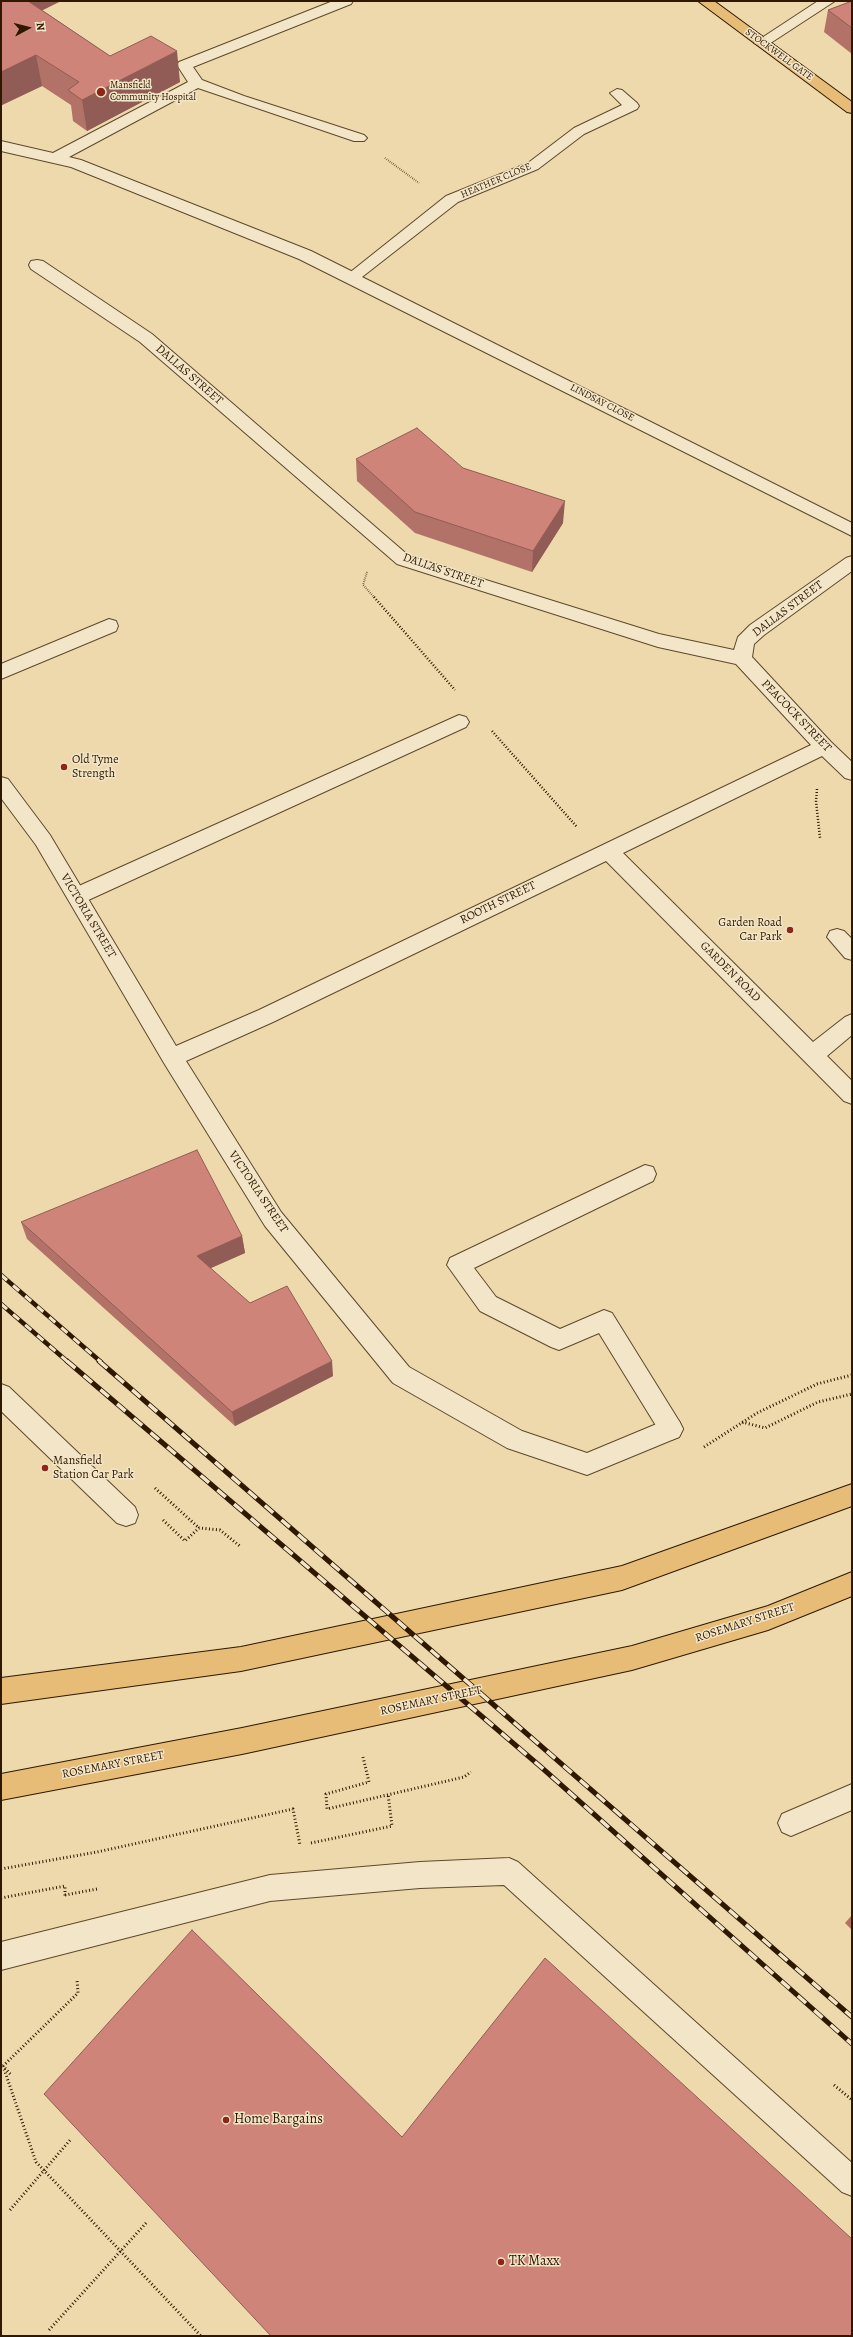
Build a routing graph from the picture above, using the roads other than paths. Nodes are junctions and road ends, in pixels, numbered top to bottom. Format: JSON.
{"nodes":[{"id":1,"x":346,"y":1,"type":"edge"},
{"id":2,"x":705,"y":1,"type":"edge"},
{"id":3,"x":828,"y":1,"type":"edge"},
{"id":4,"x":762,"y":43,"type":"junction"},
{"id":5,"x":197,"y":83,"type":"junction"},
{"id":6,"x":617,"y":93,"type":"dead end"},
{"id":7,"x":852,"y":109,"type":"edge"},
{"id":8,"x":359,"y":138,"type":"road end"},
{"id":9,"x":1,"y":146,"type":"edge"},
{"id":10,"x":55,"y":158,"type":"junction"},
{"id":11,"x":36,"y":265,"type":"dead end"},
{"id":12,"x":351,"y":278,"type":"junction"},
{"id":13,"x":852,"y":530,"type":"edge"},
{"id":14,"x":852,"y":562,"type":"edge"},
{"id":15,"x":108,"y":626,"type":"dead end"},
{"id":16,"x":742,"y":659,"type":"junction"},
{"id":17,"x":1,"y":672,"type":"edge"},
{"id":18,"x":458,"y":722,"type":"dead end"},
{"id":19,"x":824,"y":747,"type":"junction"},
{"id":20,"x":852,"y":773,"type":"edge"},
{"id":21,"x":1,"y":784,"type":"edge"},
{"id":22,"x":607,"y":850,"type":"junction"},
{"id":23,"x":77,"y":896,"type":"junction"},
{"id":24,"x":837,"y":937,"type":"dead end"},
{"id":25,"x":852,"y":952,"type":"edge"},
{"id":26,"x":852,"y":1023,"type":"edge"},
{"id":27,"x":813,"y":1055,"type":"junction"},
{"id":28,"x":172,"y":1057,"type":"junction"},
{"id":29,"x":852,"y":1095,"type":"edge"},
{"id":30,"x":645,"y":1174,"type":"dead end"},
{"id":31,"x":1,"y":1395,"type":"edge"},
{"id":32,"x":852,"y":1495,"type":"edge"},
{"id":33,"x":126,"y":1515,"type":"dead end"},
{"id":34,"x":852,"y":1584,"type":"edge"},
{"id":35,"x":1,"y":1691,"type":"edge"},
{"id":36,"x":1,"y":1786,"type":"edge"},
{"id":37,"x":852,"y":1797,"type":"edge"},
{"id":38,"x":792,"y":1823,"type":"dead end"},
{"id":39,"x":1,"y":1956,"type":"edge"},
{"id":40,"x":852,"y":2182,"type":"edge"}],
"edges":[{"from":1,"to":5,"type":"street"},
{"from":2,"to":4,"type":"highway","name":"STOCKWELL GATE"},
{"from":3,"to":4,"type":"street"},
{"from":4,"to":7,"type":"highway","name":"STOCKWELL GATE"},
{"from":5,"to":8,"type":"street"},
{"from":5,"to":10,"type":"street"},
{"from":6,"to":12,"type":"street","name":"HEATHER CLOSE"},
{"from":9,"to":10,"type":"street","name":"LINDSAY CLOSE"},
{"from":10,"to":12,"type":"street","name":"LINDSAY CLOSE"},
{"from":11,"to":16,"type":"street","name":"DALLAS STREET"},
{"from":12,"to":13,"type":"street","name":"LINDSAY CLOSE"},
{"from":14,"to":16,"type":"street","name":"DALLAS STREET"},
{"from":15,"to":17,"type":"street"},
{"from":16,"to":19,"type":"street","name":"PEACOCK STREET"},
{"from":18,"to":23,"type":"street"},
{"from":19,"to":20,"type":"street","name":"PEACOCK STREET"},
{"from":19,"to":22,"type":"street","name":"ROOTH STREET"},
{"from":21,"to":23,"type":"street","name":"VICTORIA STREET"},
{"from":22,"to":27,"type":"street","name":"GARDEN ROAD"},
{"from":22,"to":28,"type":"street","name":"ROOTH STREET"},
{"from":23,"to":28,"type":"street","name":"VICTORIA STREET"},
{"from":24,"to":25,"type":"street"},
{"from":26,"to":27,"type":"street"},
{"from":27,"to":29,"type":"street","name":"GARDEN ROAD"},
{"from":28,"to":30,"type":"street","name":"VICTORIA STREET"},
{"from":31,"to":33,"type":"street"},
{"from":32,"to":35,"type":"highway"},
{"from":34,"to":36,"type":"highway","name":"ROSEMARY STREET"},
{"from":37,"to":38,"type":"street"},
{"from":39,"to":40,"type":"street"}]}
